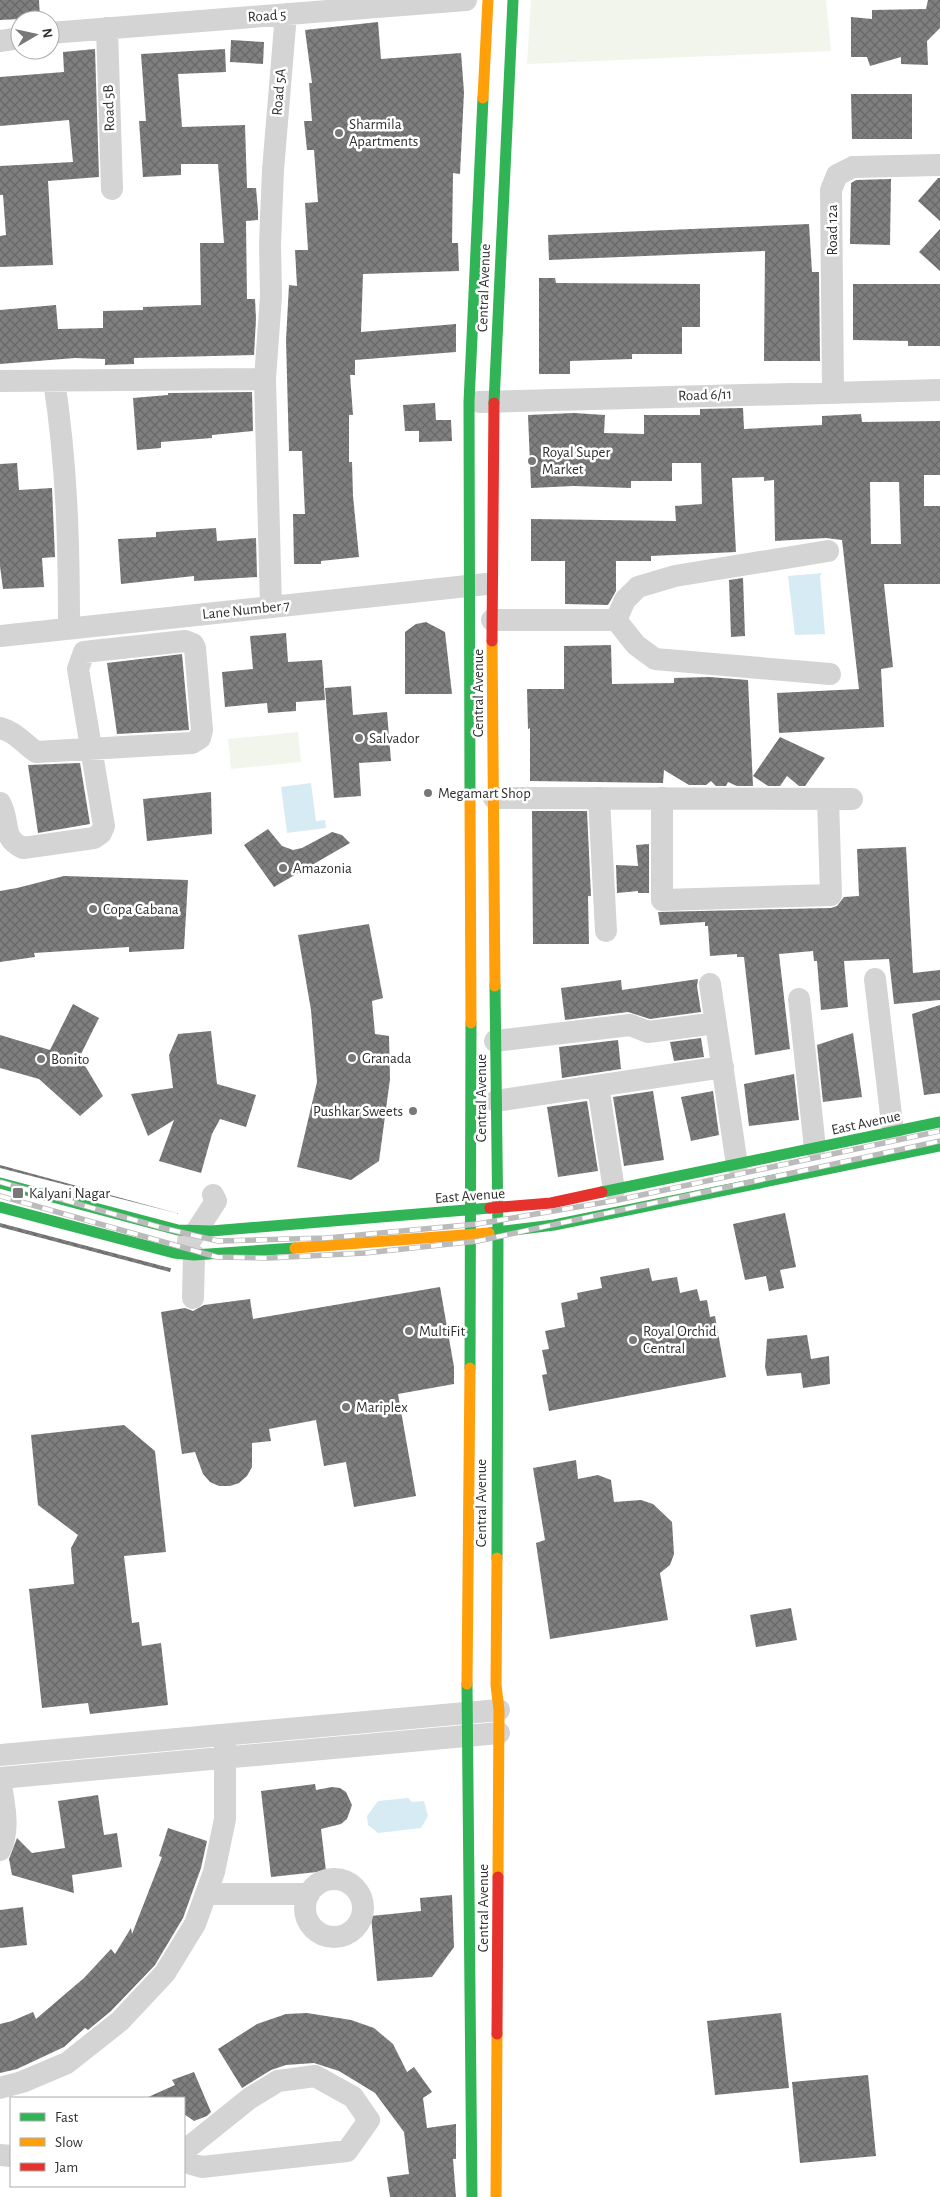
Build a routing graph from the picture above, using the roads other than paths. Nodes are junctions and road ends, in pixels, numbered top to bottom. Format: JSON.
{"nodes":[{"id":1,"x":466,"y":0,"type":"edge"},
{"id":2,"x":488,"y":0,"type":"edge"},
{"id":3,"x":513,"y":0,"type":"edge"},
{"id":4,"x":286,"y":14,"type":"junction"},
{"id":5,"x":106,"y":28,"type":"junction"},
{"id":6,"x":60,"y":32,"type":"edge"},
{"id":7,"x":940,"y":165,"type":"edge"},
{"id":8,"x":112,"y":189,"type":"dead end"},
{"id":9,"x":265,"y":378,"type":"junction"},
{"id":10,"x":54,"y":380,"type":"junction"},
{"id":11,"x":0,"y":381,"type":"edge"},
{"id":12,"x":940,"y":390,"type":"edge"},
{"id":13,"x":833,"y":392,"type":"junction"},
{"id":14,"x":469,"y":402,"type":"junction"},
{"id":15,"x":494,"y":402,"type":"junction"},
{"id":16,"x":828,"y":551,"type":"dead end"},
{"id":17,"x":491,"y":584,"type":"junction"},
{"id":18,"x":469,"y":586,"type":"junction"},
{"id":19,"x":271,"y":608,"type":"junction"},
{"id":20,"x":492,"y":620,"type":"junction"},
{"id":21,"x":616,"y":620,"type":"junction"},
{"id":22,"x":68,"y":628,"type":"junction"},
{"id":23,"x":0,"y":636,"type":"edge"},
{"id":24,"x":830,"y":674,"type":"dead end"},
{"id":25,"x":0,"y":728,"type":"edge"},
{"id":26,"x":91,"y":748,"type":"junction"},
{"id":27,"x":494,"y":798,"type":"junction"},
{"id":28,"x":598,"y":798,"type":"junction"},
{"id":29,"x":662,"y":798,"type":"junction"},
{"id":30,"x":828,"y":799,"type":"junction"},
{"id":31,"x":852,"y":799,"type":"dead end"},
{"id":32,"x":0,"y":803,"type":"edge"},
{"id":33,"x":606,"y":931,"type":"dead end"},
{"id":34,"x":876,"y":979,"type":"dead end"},
{"id":35,"x":710,"y":984,"type":"dead end"},
{"id":36,"x":799,"y":999,"type":"dead end"},
{"id":37,"x":716,"y":1023,"type":"junction"},
{"id":38,"x":496,"y":1041,"type":"junction"},
{"id":39,"x":723,"y":1067,"type":"junction"},
{"id":40,"x":598,"y":1086,"type":"junction"},
{"id":41,"x":496,"y":1101,"type":"junction"},
{"id":42,"x":940,"y":1122,"type":"edge"},
{"id":43,"x":893,"y":1132,"type":"junction"},
{"id":44,"x":940,"y":1146,"type":"edge"},
{"id":45,"x":815,"y":1148,"type":"junction"},
{"id":46,"x":737,"y":1164,"type":"junction"},
{"id":47,"x":0,"y":1183,"type":"edge"},
{"id":48,"x":614,"y":1190,"type":"junction"},
{"id":49,"x":0,"y":1207,"type":"edge"},
{"id":50,"x":497,"y":1209,"type":"junction"},
{"id":51,"x":470,"y":1211,"type":"junction"},
{"id":52,"x":230,"y":1229,"type":"junction"},
{"id":53,"x":498,"y":1233,"type":"junction"},
{"id":54,"x":470,"y":1234,"type":"junction"},
{"id":55,"x":188,"y":1245,"type":"junction"},
{"id":56,"x":191,"y":1287,"type":"dead end"},
{"id":57,"x":499,"y":1710,"type":"junction"},
{"id":58,"x":467,"y":1712,"type":"junction"},
{"id":59,"x":498,"y":1733,"type":"junction"},
{"id":60,"x":224,"y":1735,"type":"junction"},
{"id":61,"x":467,"y":1735,"type":"junction"},
{"id":62,"x":0,"y":1755,"type":"edge"},
{"id":63,"x":225,"y":1758,"type":"junction"},
{"id":64,"x":0,"y":1778,"type":"edge"},
{"id":65,"x":0,"y":1850,"type":"edge"},
{"id":66,"x":206,"y":1894,"type":"junction"},
{"id":67,"x":309,"y":1894,"type":"dead end"},
{"id":68,"x":0,"y":2088,"type":"edge"},
{"id":69,"x":185,"y":2150,"type":"edge"},
{"id":70,"x":185,"y":2162,"type":"edge"},
{"id":71,"x":472,"y":2197,"type":"edge"},
{"id":72,"x":496,"y":2197,"type":"edge"}],
"edges":[{"from":1,"to":4,"type":"street","name":"Road 5"},
{"from":2,"to":14,"type":"street","name":"Central Avenue"},
{"from":3,"to":15,"type":"street","name":"Central Avenue"},
{"from":4,"to":5,"type":"street","name":"Road 5"},
{"from":4,"to":9,"type":"street","name":"Road 5A"},
{"from":5,"to":6,"type":"street","name":"Road 5"},
{"from":5,"to":8,"type":"street","name":"Road 5B"},
{"from":7,"to":13,"type":"street","name":"Road 12a"},
{"from":9,"to":10,"type":"street"},
{"from":9,"to":19,"type":"street","name":"Road 5A"},
{"from":10,"to":11,"type":"street"},
{"from":10,"to":22,"type":"street"},
{"from":12,"to":13,"type":"street","name":"Road 6/11"},
{"from":13,"to":15,"type":"street","name":"Road 6/11"},
{"from":14,"to":15,"type":"street","name":"Road 6/11"},
{"from":14,"to":18,"type":"street","name":"Central Avenue"},
{"from":15,"to":17,"type":"street","name":"Central Avenue"},
{"from":16,"to":21,"type":"street"},
{"from":17,"to":18,"type":"street","name":"Lane Number 7"},
{"from":17,"to":20,"type":"street","name":"Central Avenue"},
{"from":18,"to":19,"type":"street","name":"Lane Number 7"},
{"from":18,"to":51,"type":"street","name":"Central Avenue"},
{"from":19,"to":22,"type":"street","name":"Lane Number 7"},
{"from":20,"to":21,"type":"street"},
{"from":20,"to":27,"type":"street","name":"Central Avenue"},
{"from":21,"to":24,"type":"street"},
{"from":22,"to":23,"type":"street","name":"Lane Number 7"},
{"from":25,"to":26,"type":"street"},
{"from":26,"to":26,"type":"street"},
{"from":26,"to":32,"type":"street"},
{"from":27,"to":28,"type":"street"},
{"from":27,"to":38,"type":"street","name":"Central Avenue"},
{"from":28,"to":29,"type":"street"},
{"from":28,"to":33,"type":"street"},
{"from":29,"to":30,"type":"street"},
{"from":29,"to":30,"type":"street"},
{"from":30,"to":31,"type":"street"},
{"from":34,"to":43,"type":"street"},
{"from":35,"to":37,"type":"street"},
{"from":36,"to":45,"type":"street"},
{"from":37,"to":38,"type":"street"},
{"from":37,"to":39,"type":"street"},
{"from":38,"to":41,"type":"street","name":"Central Avenue"},
{"from":39,"to":40,"type":"street"},
{"from":39,"to":46,"type":"street"},
{"from":40,"to":41,"type":"street"},
{"from":40,"to":48,"type":"street"},
{"from":41,"to":50,"type":"street","name":"Central Avenue"},
{"from":42,"to":43,"type":"street","name":"East Avenue"},
{"from":43,"to":45,"type":"street","name":"East Avenue"},
{"from":44,"to":53,"type":"street"},
{"from":45,"to":46,"type":"street","name":"East Avenue"},
{"from":46,"to":48,"type":"street","name":"East Avenue"},
{"from":47,"to":52,"type":"street","name":"East Avenue"},
{"from":48,"to":50,"type":"street","name":"East Avenue"},
{"from":49,"to":55,"type":"street"},
{"from":50,"to":51,"type":"street","name":"East Avenue"},
{"from":50,"to":53,"type":"street","name":"Central Avenue"},
{"from":51,"to":52,"type":"street","name":"East Avenue"},
{"from":51,"to":54,"type":"street","name":"Central Avenue"},
{"from":52,"to":55,"type":"street"},
{"from":53,"to":54,"type":"street"},
{"from":53,"to":57,"type":"street","name":"Central Avenue"},
{"from":54,"to":55,"type":"street"},
{"from":54,"to":58,"type":"street","name":"Central Avenue"},
{"from":55,"to":56,"type":"street"},
{"from":57,"to":58,"type":"street"},
{"from":57,"to":59,"type":"street","name":"Central Avenue"},
{"from":58,"to":60,"type":"street"},
{"from":58,"to":61,"type":"street","name":"Central Avenue"},
{"from":59,"to":61,"type":"street"},
{"from":59,"to":72,"type":"street","name":"Central Avenue"},
{"from":60,"to":62,"type":"street"},
{"from":60,"to":63,"type":"street"},
{"from":61,"to":63,"type":"street"},
{"from":61,"to":71,"type":"street","name":"Central Avenue"},
{"from":63,"to":64,"type":"street"},
{"from":63,"to":66,"type":"street"},
{"from":64,"to":65,"type":"street"},
{"from":66,"to":67,"type":"street"},
{"from":66,"to":68,"type":"street"},
{"from":69,"to":70,"type":"street"}]}
